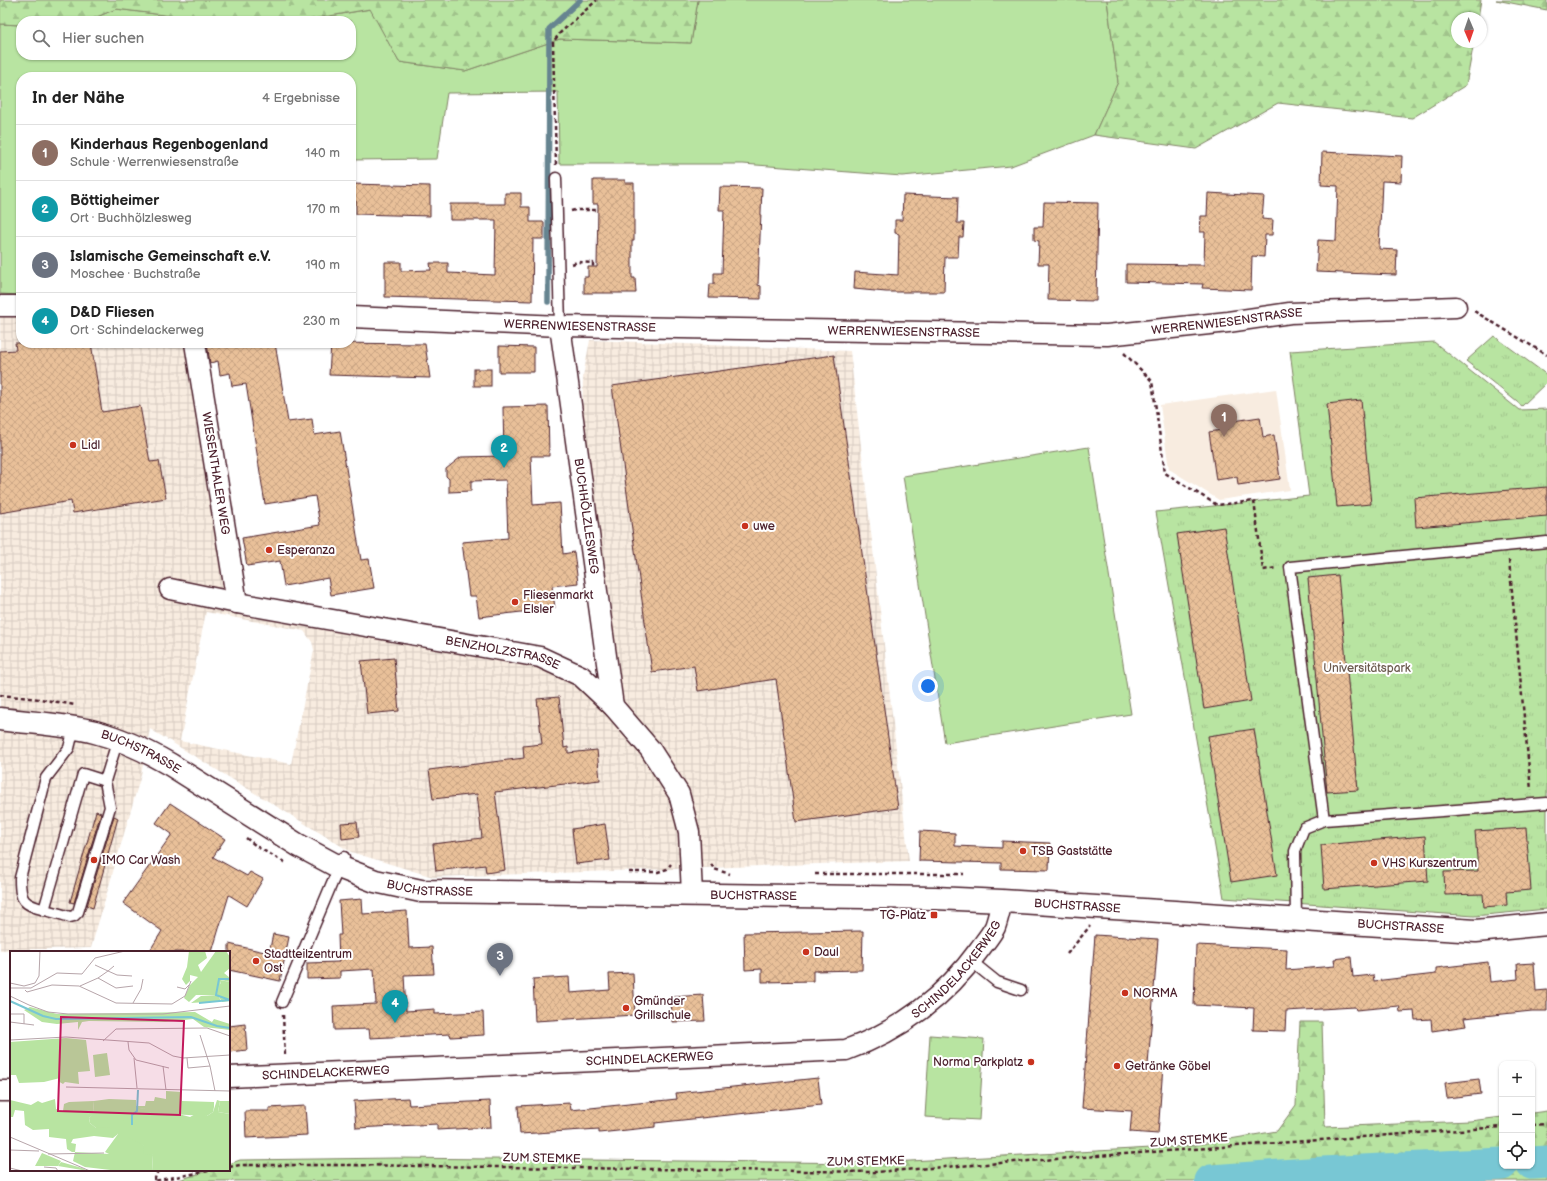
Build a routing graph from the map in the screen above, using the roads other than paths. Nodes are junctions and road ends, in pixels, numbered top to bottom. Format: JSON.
{"nodes":[{"id":1,"x":556,"y":178,"type":"road end"},
{"id":2,"x":0,"y":306,"type":"edge"},
{"id":3,"x":16,"y":306,"type":"edge"},
{"id":4,"x":1456,"y":308,"type":"road end"},
{"id":5,"x":356,"y":317,"type":"edge"},
{"id":6,"x":560,"y":326,"type":"junction"},
{"id":7,"x":196,"y":348,"type":"edge"},
{"id":8,"x":1547,"y":542,"type":"edge"},
{"id":9,"x":170,"y":589,"type":"dead end"},
{"id":10,"x":237,"y":603,"type":"junction"},
{"id":11,"x":613,"y":706,"type":"junction"},
{"id":12,"x":0,"y":719,"type":"edge"},
{"id":13,"x":74,"y":728,"type":"junction"},
{"id":14,"x":118,"y":739,"type":"junction"},
{"id":15,"x":105,"y":782,"type":"junction"},
{"id":16,"x":1547,"y":803,"type":"edge"},
{"id":17,"x":1324,"y":820,"type":"junction"},
{"id":18,"x":342,"y":862,"type":"junction"},
{"id":19,"x":692,"y":894,"type":"junction"},
{"id":20,"x":1002,"y":900,"type":"junction"},
{"id":21,"x":44,"y":910,"type":"junction"},
{"id":22,"x":1296,"y":919,"type":"junction"},
{"id":23,"x":1547,"y":924,"type":"edge"},
{"id":24,"x":971,"y":961,"type":"junction"},
{"id":25,"x":1021,"y":990,"type":"dead end"},
{"id":26,"x":282,"y":1002,"type":"road end"},
{"id":27,"x":230,"y":1077,"type":"edge"}],
"edges":[{"from":1,"to":6,"type":"lane"},
{"from":2,"to":3,"type":"street"},
{"from":4,"to":6,"type":"street","name":"WERRENWIESENSTRASSE"},
{"from":5,"to":6,"type":"street","name":"WERRENWIESENSTRASSE"},
{"from":6,"to":11,"type":"street","name":"BUCHHÖLZLESWEG"},
{"from":7,"to":10,"type":"street","name":"WIESENTHALER WEG"},
{"from":8,"to":17,"type":"lane"},
{"from":9,"to":10,"type":"street","name":"BENZHOLZSTRASSE"},
{"from":10,"to":11,"type":"street","name":"BENZHOLZSTRASSE"},
{"from":11,"to":19,"type":"street","name":"BENZHOLZSTRASSE"},
{"from":12,"to":13,"type":"street","name":"BUCHSTRASSE"},
{"from":13,"to":14,"type":"street","name":"BUCHSTRASSE"},
{"from":13,"to":21,"type":"lane"},
{"from":14,"to":15,"type":"lane"},
{"from":14,"to":18,"type":"street","name":"BUCHSTRASSE"},
{"from":15,"to":21,"type":"lane"},
{"from":15,"to":21,"type":"lane"},
{"from":16,"to":17,"type":"lane"},
{"from":17,"to":22,"type":"lane"},
{"from":18,"to":19,"type":"street","name":"BUCHSTRASSE"},
{"from":18,"to":26,"type":"lane"},
{"from":19,"to":20,"type":"street","name":"BUCHSTRASSE"},
{"from":20,"to":22,"type":"street","name":"BUCHSTRASSE"},
{"from":20,"to":24,"type":"street","name":"SCHINDELACKERWEG"},
{"from":22,"to":23,"type":"street","name":"BUCHSTRASSE"},
{"from":24,"to":25,"type":"lane"},
{"from":24,"to":27,"type":"street","name":"SCHINDELACKERWEG"}]}
